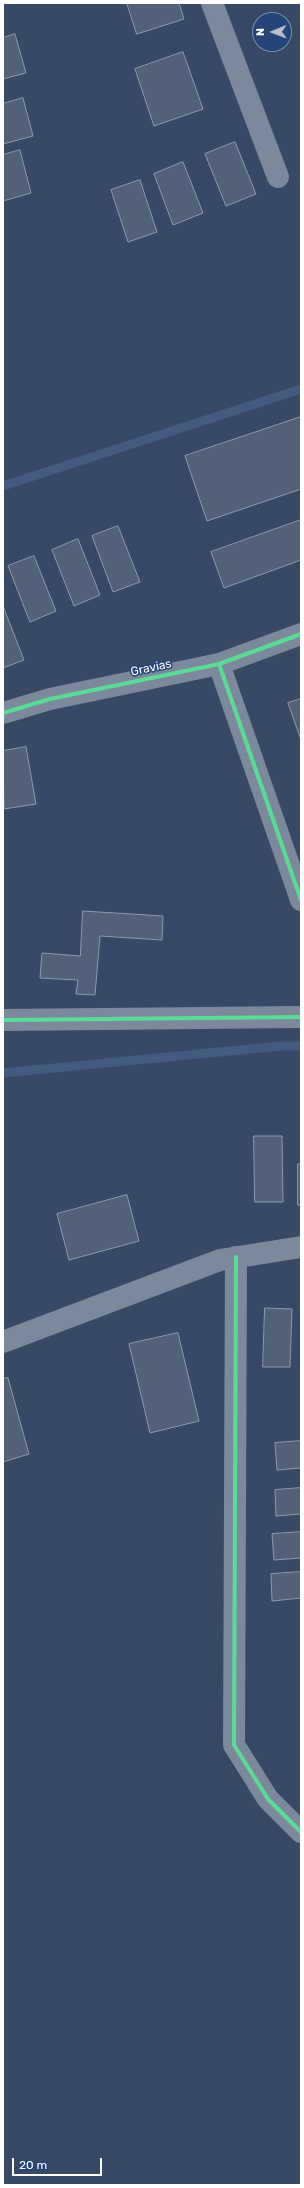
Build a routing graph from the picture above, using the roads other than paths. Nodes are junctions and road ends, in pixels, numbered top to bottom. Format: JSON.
{"nodes":[{"id":1,"x":212,"y":3,"type":"edge"},
{"id":2,"x":278,"y":177,"type":"dead end"},
{"id":3,"x":301,"y":634,"type":"edge"},
{"id":4,"x":219,"y":664,"type":"junction"},
{"id":5,"x":3,"y":713,"type":"edge"},
{"id":6,"x":301,"y":900,"type":"edge"},
{"id":7,"x":301,"y":1016,"type":"edge"},
{"id":8,"x":3,"y":1020,"type":"edge"},
{"id":9,"x":301,"y":1247,"type":"edge"},
{"id":10,"x":236,"y":1257,"type":"junction"},
{"id":11,"x":3,"y":1342,"type":"edge"},
{"id":12,"x":301,"y":1832,"type":"edge"}],
"edges":[{"from":1,"to":2,"type":"street"},
{"from":3,"to":4,"type":"street","name":"Gravias"},
{"from":4,"to":5,"type":"street","name":"Gravias"},
{"from":4,"to":6,"type":"street"},
{"from":7,"to":8,"type":"street"},
{"from":9,"to":10,"type":"street"},
{"from":10,"to":11,"type":"street"},
{"from":10,"to":12,"type":"street"}]}
